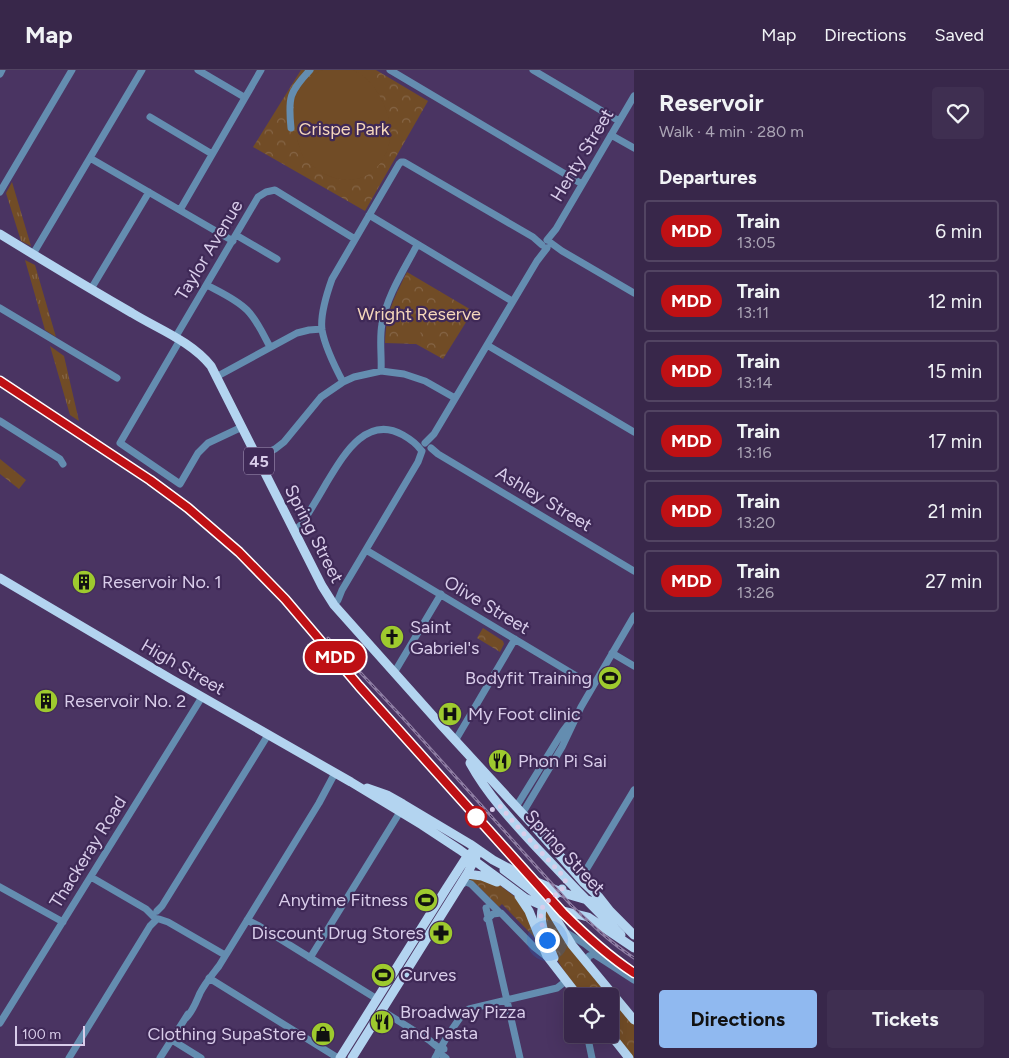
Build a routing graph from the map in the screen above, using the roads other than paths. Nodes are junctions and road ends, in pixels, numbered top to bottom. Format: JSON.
{"nodes":[{"id":1,"x":2,"y":70,"type":"edge"},
{"id":2,"x":72,"y":70,"type":"edge"},
{"id":3,"x":142,"y":70,"type":"edge"},
{"id":4,"x":198,"y":70,"type":"edge"},
{"id":5,"x":261,"y":70,"type":"edge"},
{"id":6,"x":310,"y":70,"type":"edge"},
{"id":7,"x":390,"y":70,"type":"edge"},
{"id":8,"x":533,"y":70,"type":"edge"},
{"id":9,"x":0,"y":74,"type":"edge"},
{"id":10,"x":634,"y":96,"type":"edge"},
{"id":11,"x":244,"y":97,"type":"junction"},
{"id":12,"x":150,"y":117,"type":"dead end"},
{"id":13,"x":619,"y":121,"type":"junction"},
{"id":14,"x":291,"y":128,"type":"dead end"},
{"id":15,"x":611,"y":135,"type":"junction"},
{"id":16,"x":634,"y":148,"type":"edge"},
{"id":17,"x":212,"y":154,"type":"junction"},
{"id":18,"x":90,"y":158,"type":"junction"},
{"id":19,"x":582,"y":184,"type":"junction"},
{"id":20,"x":0,"y":192,"type":"edge"},
{"id":21,"x":149,"y":192,"type":"junction"},
{"id":22,"x":180,"y":210,"type":"junction"},
{"id":23,"x":368,"y":216,"type":"junction"},
{"id":24,"x":0,"y":234,"type":"edge"},
{"id":25,"x":234,"y":238,"type":"junction"},
{"id":26,"x":355,"y":239,"type":"junction"},
{"id":27,"x":547,"y":244,"type":"junction"},
{"id":28,"x":418,"y":245,"type":"junction"},
{"id":29,"x":33,"y":254,"type":"junction"},
{"id":30,"x":277,"y":259,"type":"dead end"},
{"id":31,"x":207,"y":284,"type":"junction"},
{"id":32,"x":91,"y":289,"type":"junction"},
{"id":33,"x":634,"y":293,"type":"edge"},
{"id":34,"x":512,"y":301,"type":"junction"},
{"id":35,"x":0,"y":308,"type":"edge"},
{"id":36,"x":322,"y":329,"type":"junction"},
{"id":37,"x":177,"y":339,"type":"junction"},
{"id":38,"x":487,"y":345,"type":"junction"},
{"id":39,"x":270,"y":347,"type":"junction"},
{"id":40,"x":381,"y":371,"type":"junction"},
{"id":41,"x":216,"y":377,"type":"junction"},
{"id":42,"x":117,"y":378,"type":"dead end"},
{"id":43,"x":343,"y":382,"type":"junction"},
{"id":44,"x":455,"y":398,"type":"junction"},
{"id":45,"x":0,"y":421,"type":"edge"},
{"id":46,"x":242,"y":427,"type":"junction"},
{"id":47,"x":634,"y":432,"type":"edge"},
{"id":48,"x":426,"y":448,"type":"junction"},
{"id":49,"x":257,"y":457,"type":"junction"},
{"id":50,"x":63,"y":464,"type":"dead end"},
{"id":51,"x":294,"y":531,"type":"junction"},
{"id":52,"x":366,"y":550,"type":"junction"},
{"id":53,"x":634,"y":571,"type":"edge"},
{"id":54,"x":0,"y":578,"type":"edge"},
{"id":55,"x":441,"y":594,"type":"junction"},
{"id":56,"x":332,"y":602,"type":"junction"},
{"id":57,"x":634,"y":616,"type":"edge"},
{"id":58,"x":515,"y":639,"type":"junction"},
{"id":59,"x":612,"y":653,"type":"junction"},
{"id":60,"x":634,"y":666,"type":"edge"},
{"id":61,"x":394,"y":673,"type":"junction"},
{"id":62,"x":593,"y":686,"type":"junction"},
{"id":63,"x":202,"y":697,"type":"junction"},
{"id":64,"x":268,"y":735,"type":"junction"},
{"id":65,"x":455,"y":741,"type":"junction"},
{"id":66,"x":480,"y":773,"type":"junction"},
{"id":67,"x":336,"y":774,"type":"junction"},
{"id":68,"x":634,"y":790,"type":"edge"},
{"id":69,"x":384,"y":798,"type":"junction"},
{"id":70,"x":520,"y":811,"type":"junction"},
{"id":71,"x":400,"y":812,"type":"junction"},
{"id":72,"x":513,"y":821,"type":"junction"},
{"id":73,"x":533,"y":825,"type":"junction"},
{"id":74,"x":478,"y":849,"type":"junction"},
{"id":75,"x":471,"y":858,"type":"junction"},
{"id":76,"x":493,"y":860,"type":"junction"},
{"id":77,"x":558,"y":870,"type":"junction"},
{"id":78,"x":586,"y":870,"type":"dead end"},
{"id":79,"x":467,"y":874,"type":"junction"},
{"id":80,"x":90,"y":877,"type":"junction"},
{"id":81,"x":565,"y":878,"type":"junction"},
{"id":82,"x":585,"y":884,"type":"junction"},
{"id":83,"x":460,"y":885,"type":"junction"},
{"id":84,"x":0,"y":887,"type":"edge"},
{"id":85,"x":512,"y":888,"type":"junction"},
{"id":86,"x":560,"y":892,"type":"junction"},
{"id":87,"x":588,"y":900,"type":"junction"},
{"id":88,"x":546,"y":906,"type":"junction"},
{"id":89,"x":486,"y":908,"type":"dead end"},
{"id":90,"x":439,"y":909,"type":"junction"},
{"id":91,"x":610,"y":911,"type":"junction"},
{"id":92,"x":500,"y":913,"type":"junction"},
{"id":93,"x":571,"y":913,"type":"junction"},
{"id":94,"x":158,"y":914,"type":"junction"},
{"id":95,"x":247,"y":919,"type":"junction"},
{"id":96,"x":487,"y":919,"type":"junction"},
{"id":97,"x":62,"y":922,"type":"junction"},
{"id":98,"x":562,"y":927,"type":"junction"},
{"id":99,"x":634,"y":935,"type":"edge"},
{"id":100,"x":634,"y":948,"type":"edge"},
{"id":101,"x":224,"y":958,"type":"junction"},
{"id":102,"x":310,"y":958,"type":"junction"},
{"id":103,"x":549,"y":959,"type":"junction"},
{"id":104,"x":586,"y":962,"type":"junction"},
{"id":105,"x":607,"y":963,"type":"junction"},
{"id":106,"x":558,"y":970,"type":"junction"},
{"id":107,"x":210,"y":978,"type":"junction"},
{"id":108,"x":634,"y":980,"type":"edge"},
{"id":109,"x":566,"y":981,"type":"junction"},
{"id":110,"x":571,"y":988,"type":"edge"},
{"id":111,"x":506,"y":1000,"type":"junction"},
{"id":112,"x":375,"y":1002,"type":"junction"},
{"id":113,"x":383,"y":1007,"type":"junction"},
{"id":114,"x":634,"y":1020,"type":"edge"},
{"id":115,"x":0,"y":1024,"type":"edge"},
{"id":116,"x":172,"y":1040,"type":"junction"},
{"id":117,"x":589,"y":1043,"type":"edge"},
{"id":118,"x":617,"y":1043,"type":"edge"},
{"id":119,"x":440,"y":1053,"type":"edge"},
{"id":120,"x":69,"y":1058,"type":"edge"},
{"id":121,"x":160,"y":1058,"type":"edge"},
{"id":122,"x":201,"y":1058,"type":"edge"},
{"id":123,"x":339,"y":1058,"type":"edge"},
{"id":124,"x":352,"y":1058,"type":"edge"},
{"id":125,"x":520,"y":1058,"type":"edge"},
{"id":126,"x":592,"y":1058,"type":"edge"},
{"id":127,"x":629,"y":1058,"type":"edge"}],
"edges":[{"from":1,"to":9,"type":"street"},
{"from":2,"to":20,"type":"street"},
{"from":3,"to":18,"type":"street"},
{"from":4,"to":11,"type":"street"},
{"from":5,"to":11,"type":"street"},
{"from":6,"to":14,"type":"street"},
{"from":7,"to":19,"type":"street"},
{"from":8,"to":13,"type":"street"},
{"from":10,"to":13,"type":"street","name":"Henty Street"},
{"from":11,"to":17,"type":"street"},
{"from":12,"to":17,"type":"street"},
{"from":13,"to":15,"type":"street","name":"Henty Street"},
{"from":15,"to":16,"type":"street"},
{"from":15,"to":19,"type":"street","name":"Henty Street"},
{"from":17,"to":22,"type":"street"},
{"from":18,"to":21,"type":"street"},
{"from":18,"to":29,"type":"street"},
{"from":19,"to":27,"type":"street","name":"Henty Street"},
{"from":21,"to":22,"type":"street"},
{"from":21,"to":32,"type":"street"},
{"from":22,"to":25,"type":"street"},
{"from":23,"to":26,"type":"street"},
{"from":23,"to":27,"type":"street"},
{"from":23,"to":28,"type":"street"},
{"from":24,"to":29,"type":"main road","name":"Spring Street","number":"45"},
{"from":25,"to":26,"type":"street","name":"Taylor Avenue"},
{"from":25,"to":30,"type":"street"},
{"from":25,"to":31,"type":"street","name":"Taylor Avenue"},
{"from":26,"to":36,"type":"street"},
{"from":27,"to":33,"type":"street"},
{"from":27,"to":34,"type":"street","name":"Henty Street"},
{"from":28,"to":34,"type":"street"},
{"from":28,"to":40,"type":"street"},
{"from":29,"to":32,"type":"main road","name":"Spring Street","number":"45"},
{"from":31,"to":37,"type":"street","name":"Taylor Avenue"},
{"from":31,"to":39,"type":"street"},
{"from":32,"to":37,"type":"main road","name":"Spring Street","number":"45"},
{"from":34,"to":38,"type":"street","name":"Henty Street"},
{"from":35,"to":42,"type":"street"},
{"from":36,"to":39,"type":"street"},
{"from":36,"to":43,"type":"street"},
{"from":37,"to":41,"type":"main road","name":"Spring Street","number":"45"},
{"from":37,"to":46,"type":"street","name":"Taylor Avenue"},
{"from":38,"to":44,"type":"street","name":"Henty Street"},
{"from":38,"to":47,"type":"street"},
{"from":39,"to":41,"type":"street"},
{"from":40,"to":43,"type":"street"},
{"from":40,"to":44,"type":"street"},
{"from":41,"to":46,"type":"main road","name":"Spring Street","number":"45"},
{"from":43,"to":49,"type":"street"},
{"from":44,"to":48,"type":"street","name":"Henty Street"},
{"from":45,"to":50,"type":"street"},
{"from":46,"to":49,"type":"main road","name":"Spring Street","number":"45"},
{"from":48,"to":51,"type":"street","name":"Ashley Street"},
{"from":48,"to":52,"type":"street","name":"Henty Street"},
{"from":48,"to":53,"type":"street","name":"Ashley Street"},
{"from":49,"to":51,"type":"main road","name":"Spring Street","number":"45"},
{"from":51,"to":56,"type":"main road","name":"Spring Street","number":"45"},
{"from":52,"to":55,"type":"street","name":"Olive Street"},
{"from":52,"to":56,"type":"street","name":"Henty Street"},
{"from":54,"to":63,"type":"main road","name":"High Street"},
{"from":55,"to":58,"type":"street","name":"Olive Street"},
{"from":55,"to":61,"type":"street"},
{"from":56,"to":61,"type":"main road","name":"Spring Street","number":"45"},
{"from":57,"to":59,"type":"street"},
{"from":58,"to":62,"type":"street","name":"Olive Street"},
{"from":58,"to":65,"type":"street"},
{"from":59,"to":60,"type":"street"},
{"from":59,"to":62,"type":"street"},
{"from":61,"to":65,"type":"main road","name":"Spring Street","number":"45"},
{"from":62,"to":70,"type":"street"},
{"from":63,"to":64,"type":"main road","name":"High Street"},
{"from":63,"to":80,"type":"street","name":"Thackeray Road"},
{"from":64,"to":67,"type":"main road","name":"High Street"},
{"from":64,"to":94,"type":"street"},
{"from":65,"to":66,"type":"main road","name":"Spring Street","number":"45"},
{"from":66,"to":70,"type":"main road","name":"Spring Street","number":"45"},
{"from":66,"to":72,"type":"main road","name":"Spring Street","number":"45"},
{"from":67,"to":69,"type":"main road","name":"High Street"},
{"from":67,"to":95,"type":"street"},
{"from":68,"to":78,"type":"street"},
{"from":69,"to":71,"type":"main road","name":"High Street"},
{"from":69,"to":74,"type":"main road","name":"High Street"},
{"from":70,"to":72,"type":"main road"},
{"from":70,"to":73,"type":"main road","name":"Spring Street","number":"45"},
{"from":71,"to":75,"type":"main road","name":"High Street"},
{"from":71,"to":102,"type":"street"},
{"from":72,"to":77,"type":"main road","name":"Spring Street","number":"45"},
{"from":73,"to":77,"type":"main road"},
{"from":73,"to":82,"type":"main road","name":"Spring Street","number":"45"},
{"from":74,"to":75,"type":"main road"},
{"from":74,"to":76,"type":"main road","name":"High Street"},
{"from":75,"to":79,"type":"main road"},
{"from":75,"to":85,"type":"main road","name":"High Street"},
{"from":75,"to":90,"type":"main road"},
{"from":76,"to":86,"type":"main road","name":"High Street"},
{"from":76,"to":88,"type":"main road","name":"High Street"},
{"from":77,"to":81,"type":"main road","name":"Spring Street","number":"45"},
{"from":79,"to":83,"type":"main road"},
{"from":79,"to":85,"type":"main road"},
{"from":80,"to":94,"type":"street"},
{"from":80,"to":97,"type":"street","name":"Thackeray Road"},
{"from":81,"to":86,"type":"main road"},
{"from":81,"to":87,"type":"main road","name":"Spring Street","number":"45"},
{"from":82,"to":87,"type":"main road"},
{"from":82,"to":91,"type":"main road","name":"Spring Street","number":"45"},
{"from":83,"to":90,"type":"main road"},
{"from":83,"to":92,"type":"street"},
{"from":84,"to":97,"type":"street"},
{"from":85,"to":88,"type":"main road","name":"High Street"},
{"from":85,"to":103,"type":"main road"},
{"from":86,"to":87,"type":"main road","name":"High Street"},
{"from":86,"to":88,"type":"main road"},
{"from":87,"to":91,"type":"main road","name":"High Street"},
{"from":87,"to":93,"type":"main road"},
{"from":87,"to":100,"type":"main road","name":"Spring Street","number":"45"},
{"from":88,"to":93,"type":"main road","name":"High Street"},
{"from":88,"to":98,"type":"main road"},
{"from":88,"to":106,"type":"main road"},
{"from":89,"to":96,"type":"street"},
{"from":90,"to":112,"type":"main road"},
{"from":90,"to":113,"type":"main road"},
{"from":91,"to":99,"type":"main road","name":"High Street"},
{"from":92,"to":96,"type":"street"},
{"from":92,"to":103,"type":"street"},
{"from":93,"to":98,"type":"main road"},
{"from":93,"to":100,"type":"main road","name":"High Street"},
{"from":94,"to":101,"type":"street"},
{"from":94,"to":120,"type":"street"},
{"from":95,"to":101,"type":"street"},
{"from":95,"to":102,"type":"street"},
{"from":96,"to":111,"type":"street"},
{"from":97,"to":115,"type":"street","name":"Thackeray Road"},
{"from":98,"to":104,"type":"main road"},
{"from":98,"to":105,"type":"street"},
{"from":101,"to":107,"type":"street"},
{"from":102,"to":112,"type":"street"},
{"from":103,"to":106,"type":"main road"},
{"from":104,"to":105,"type":"street"},
{"from":104,"to":114,"type":"main road"},
{"from":105,"to":108,"type":"street"},
{"from":106,"to":109,"type":"main road"},
{"from":107,"to":116,"type":"street"},
{"from":107,"to":123,"type":"street"},
{"from":109,"to":110,"type":"main road"},
{"from":109,"to":111,"type":"street"},
{"from":111,"to":119,"type":"street"},
{"from":111,"to":125,"type":"street"},
{"from":112,"to":113,"type":"main road"},
{"from":112,"to":123,"type":"main road"},
{"from":113,"to":119,"type":"street"},
{"from":113,"to":124,"type":"main road"},
{"from":116,"to":121,"type":"street"},
{"from":116,"to":122,"type":"street"},
{"from":117,"to":126,"type":"street"},
{"from":118,"to":127,"type":"main road"}]}
